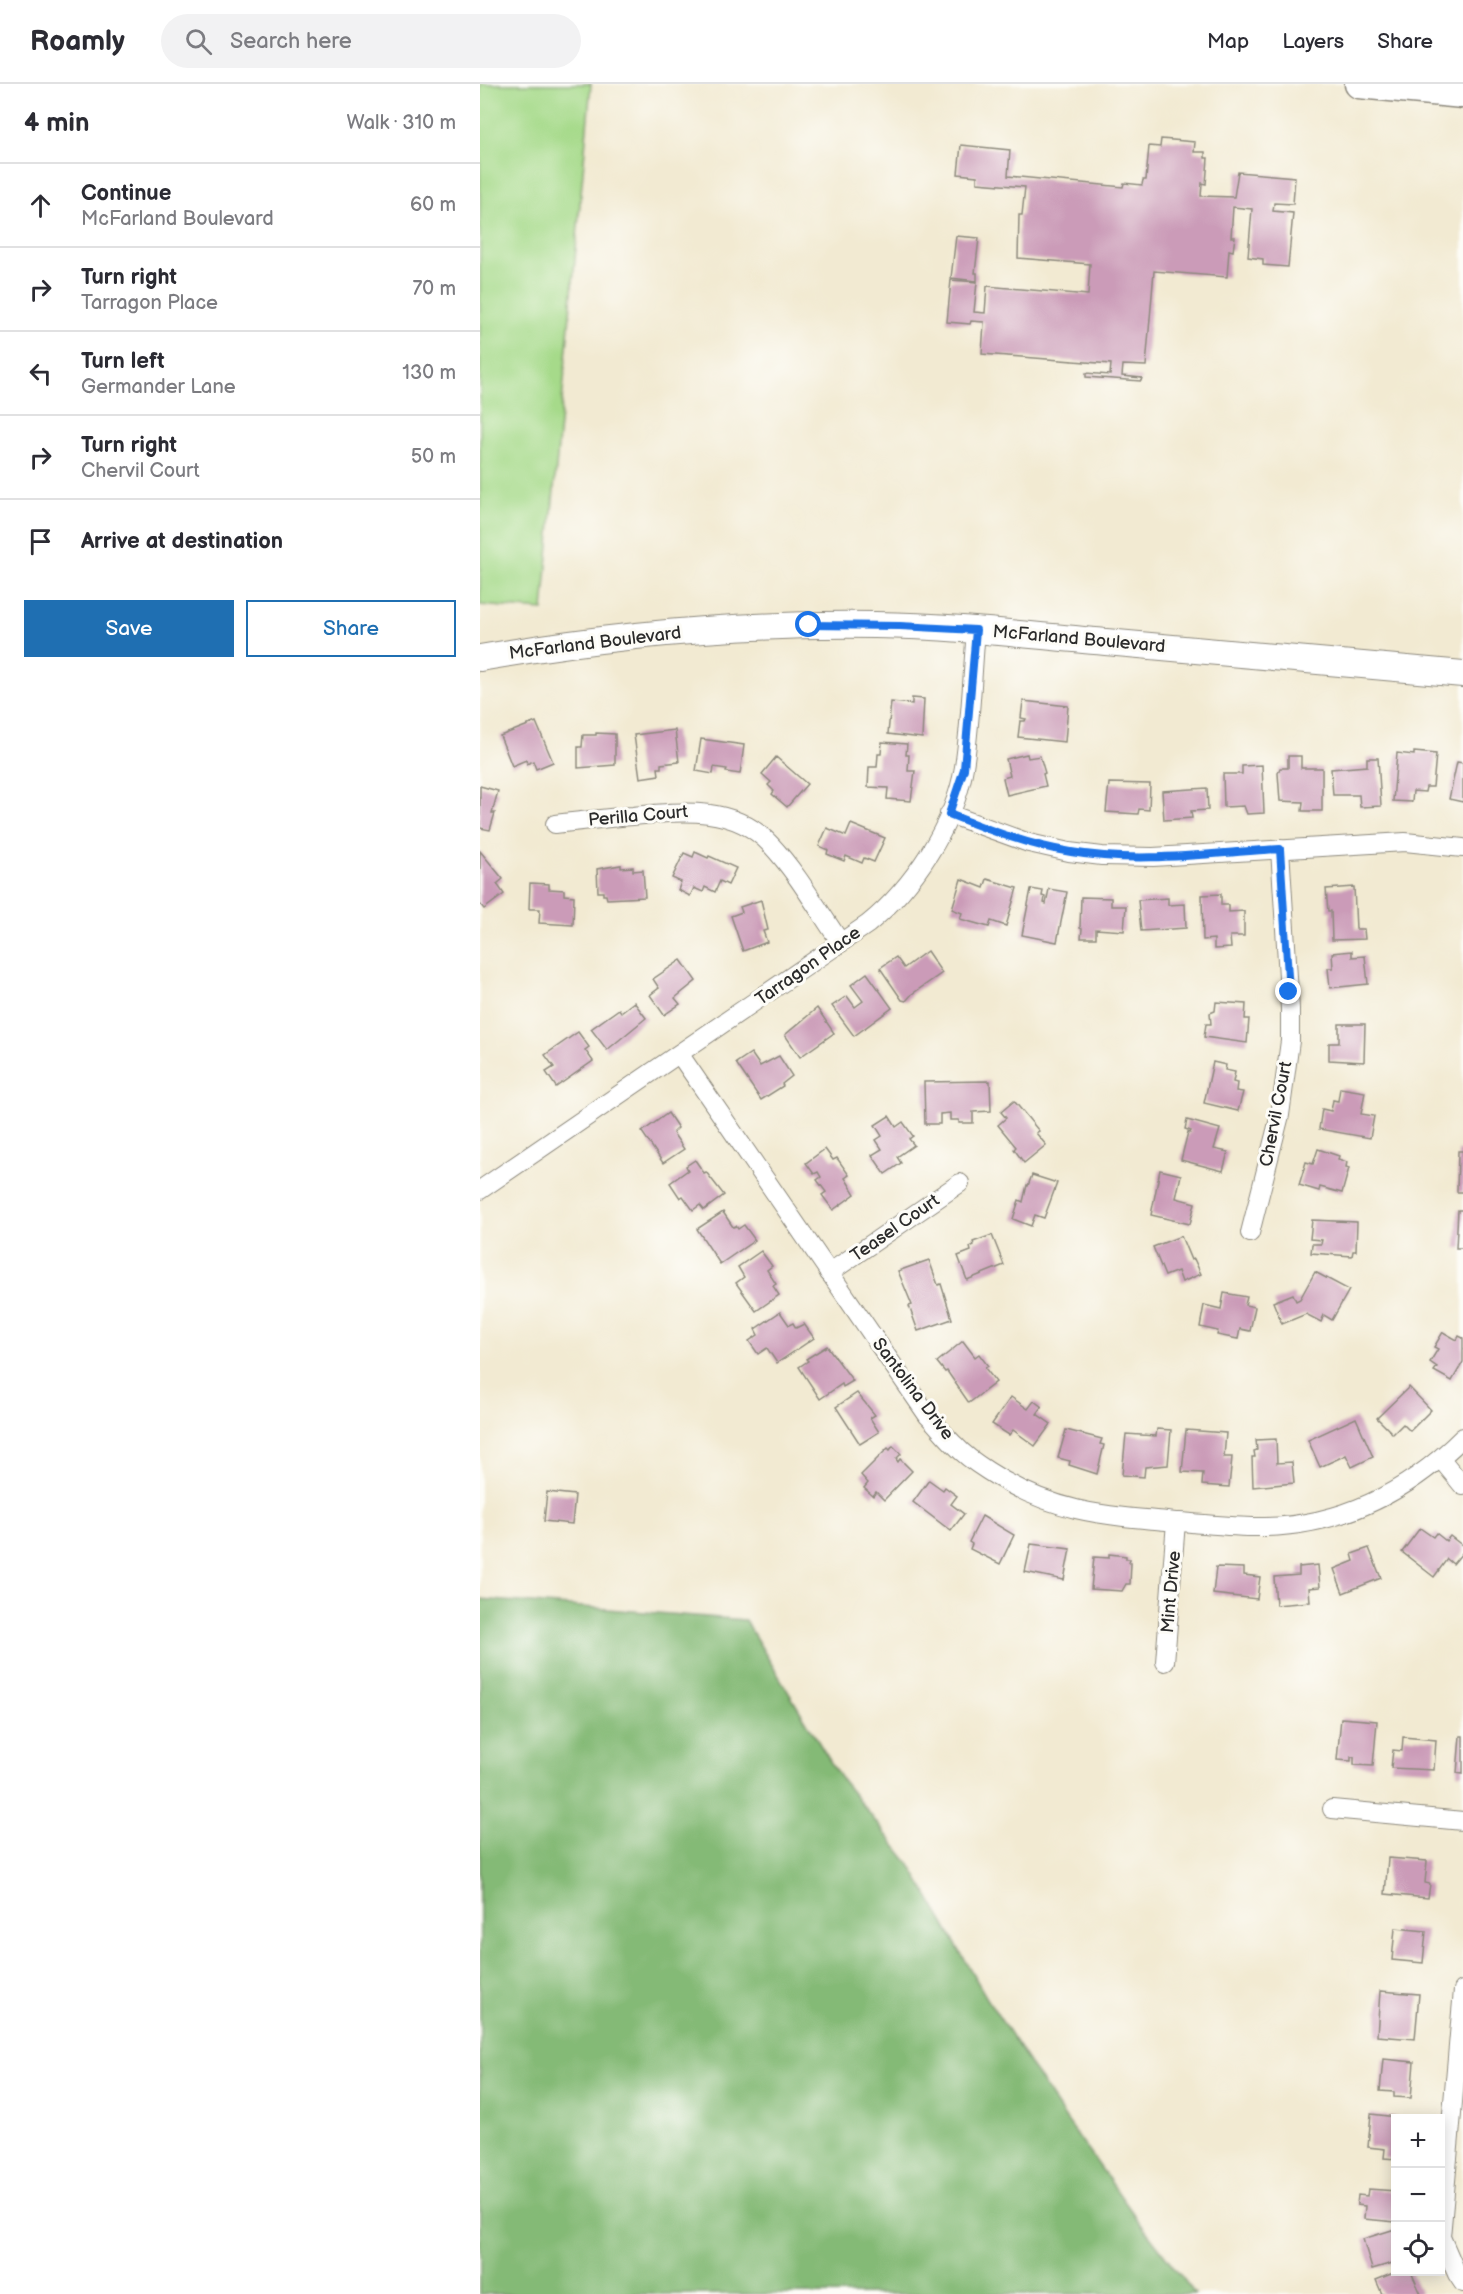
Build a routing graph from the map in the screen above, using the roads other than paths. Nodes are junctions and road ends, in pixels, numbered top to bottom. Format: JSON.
{"nodes":[{"id":1,"x":1359,"y":84,"type":"edge"},
{"id":2,"x":1463,"y":94,"type":"edge"},
{"id":3,"x":976,"y":630,"type":"junction"},
{"id":4,"x":480,"y":658,"type":"edge"},
{"id":5,"x":1463,"y":675,"type":"edge"},
{"id":6,"x":949,"y":814,"type":"junction"},
{"id":7,"x":555,"y":824,"type":"dead end"},
{"id":8,"x":1463,"y":848,"type":"edge"},
{"id":9,"x":1280,"y":849,"type":"junction"},
{"id":10,"x":841,"y":943,"type":"junction"},
{"id":11,"x":680,"y":1055,"type":"junction"},
{"id":12,"x":960,"y":1183,"type":"dead end"},
{"id":13,"x":480,"y":1190,"type":"edge"},
{"id":14,"x":1250,"y":1233,"type":"dead end"},
{"id":15,"x":830,"y":1273,"type":"junction"},
{"id":16,"x":1463,"y":1437,"type":"edge"},
{"id":17,"x":1441,"y":1459,"type":"junction"},
{"id":18,"x":1463,"y":1486,"type":"edge"},
{"id":19,"x":1176,"y":1522,"type":"junction"},
{"id":20,"x":1165,"y":1662,"type":"dead end"},
{"id":21,"x":1332,"y":1809,"type":"dead end"},
{"id":22,"x":1463,"y":1821,"type":"edge"},
{"id":23,"x":1463,"y":1990,"type":"edge"},
{"id":24,"x":1459,"y":2075,"type":"edge"},
{"id":25,"x":1463,"y":2283,"type":"edge"}],
"edges":[{"from":1,"to":2,"type":"main road"},
{"from":3,"to":4,"type":"street","name":"McFarland Boulevard"},
{"from":3,"to":5,"type":"street","name":"McFarland Boulevard"},
{"from":3,"to":6,"type":"street","name":"Tarragon Place"},
{"from":6,"to":9,"type":"street"},
{"from":6,"to":10,"type":"street","name":"Tarragon Place"},
{"from":7,"to":10,"type":"street","name":"Perilla Court"},
{"from":8,"to":9,"type":"street"},
{"from":9,"to":14,"type":"street","name":"Chervil Court"},
{"from":10,"to":11,"type":"street","name":"Tarragon Place"},
{"from":11,"to":13,"type":"street","name":"Tarragon Place"},
{"from":11,"to":15,"type":"street","name":"Santolina Drive"},
{"from":12,"to":15,"type":"street","name":"Teasel Court"},
{"from":15,"to":19,"type":"street","name":"Santolina Drive"},
{"from":16,"to":17,"type":"street","name":"Santolina Drive"},
{"from":17,"to":18,"type":"street"},
{"from":17,"to":19,"type":"street","name":"Santolina Drive"},
{"from":19,"to":20,"type":"street","name":"Mint Drive"},
{"from":21,"to":22,"type":"street"},
{"from":23,"to":24,"type":"street"},
{"from":24,"to":25,"type":"street"}]}
